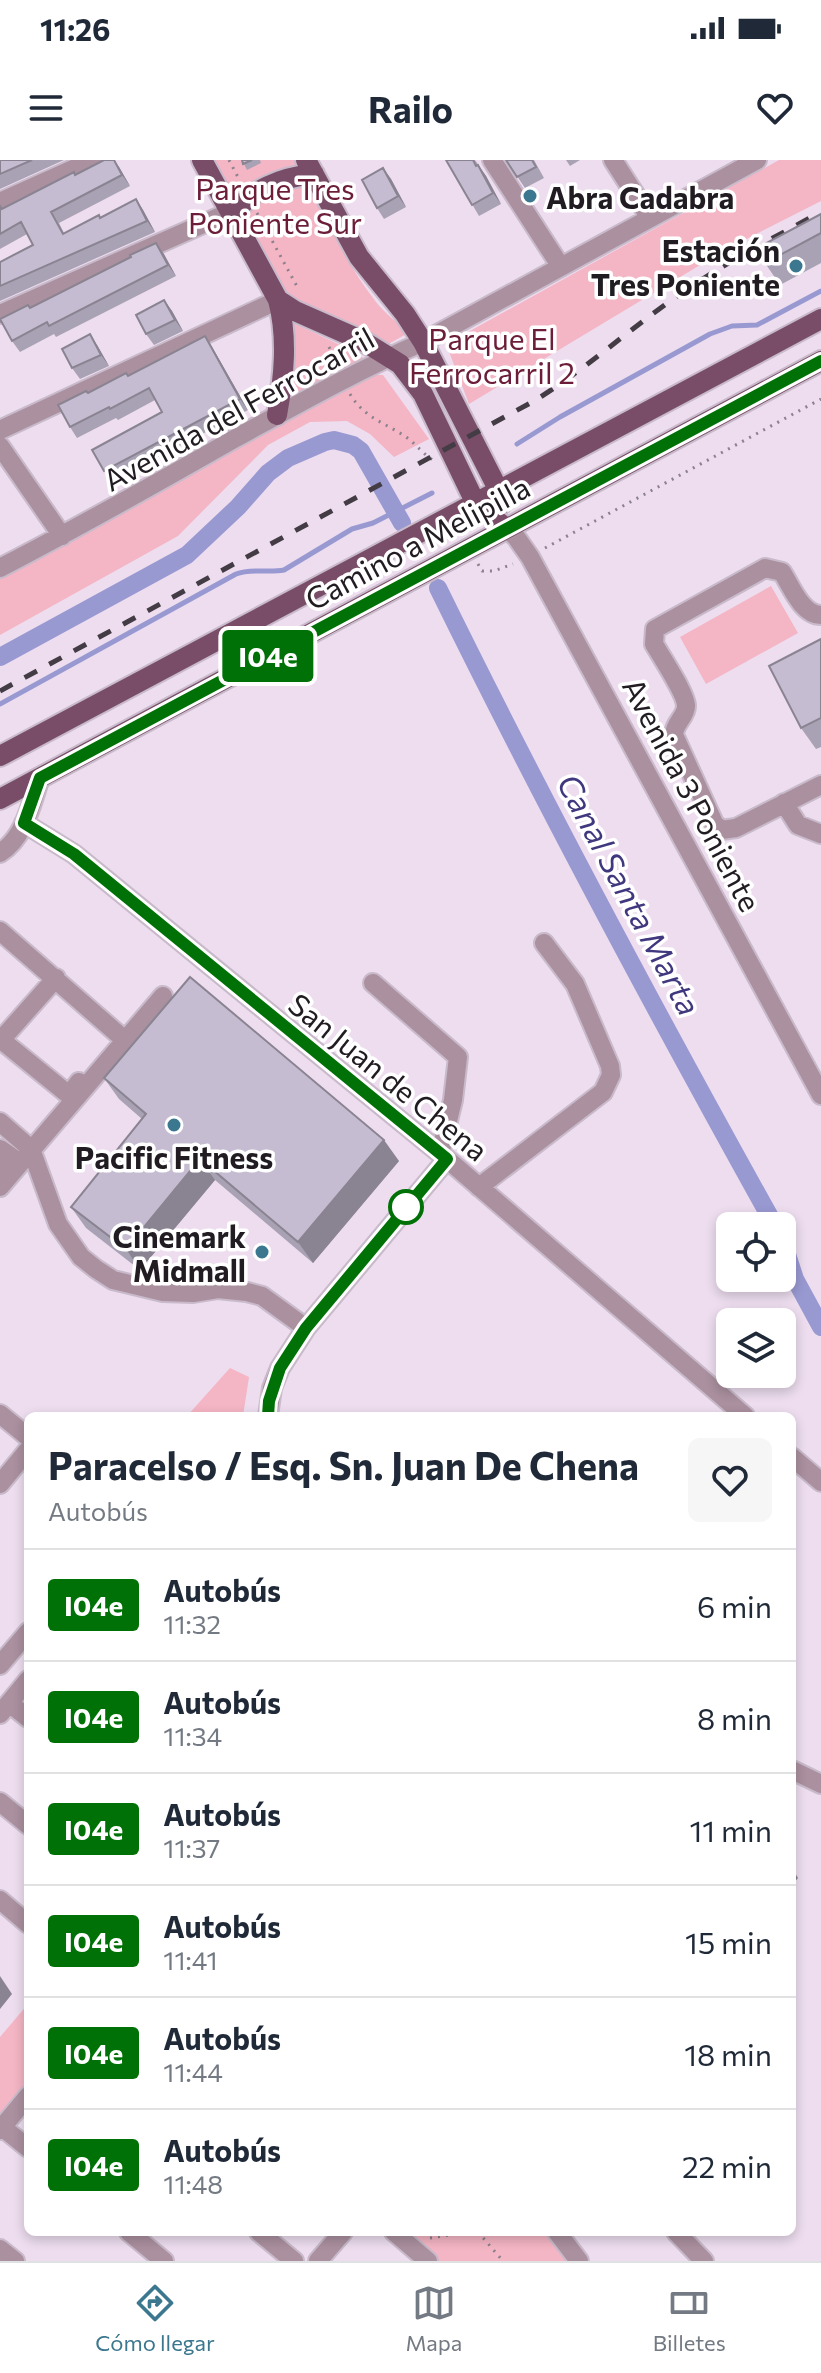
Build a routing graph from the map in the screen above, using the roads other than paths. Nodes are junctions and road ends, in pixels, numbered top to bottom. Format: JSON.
{"nodes":[{"id":1,"x":93,"y":160,"type":"edge"},
{"id":2,"x":202,"y":160,"type":"edge"},
{"id":3,"x":492,"y":160,"type":"edge"},
{"id":4,"x":613,"y":160,"type":"edge"},
{"id":5,"x":745,"y":163,"type":"edge"},
{"id":6,"x":308,"y":164,"type":"edge"},
{"id":7,"x":0,"y":202,"type":"edge"},
{"id":8,"x":231,"y":214,"type":"junction"},
{"id":9,"x":650,"y":218,"type":"junction"},
{"id":10,"x":561,"y":267,"type":"junction"},
{"id":11,"x":278,"y":300,"type":"junction"},
{"id":12,"x":0,"y":314,"type":"edge"},
{"id":13,"x":821,"y":319,"type":"edge"},
{"id":14,"x":423,"y":342,"type":"junction"},
{"id":15,"x":389,"y":356,"type":"junction"},
{"id":16,"x":821,"y":361,"type":"edge"},
{"id":17,"x":277,"y":415,"type":"junction"},
{"id":18,"x":0,"y":430,"type":"edge"},
{"id":19,"x":0,"y":446,"type":"edge"},
{"id":20,"x":499,"y":491,"type":"junction"},
{"id":21,"x":476,"y":504,"type":"junction"},
{"id":22,"x":506,"y":528,"type":"junction"},
{"id":23,"x":62,"y":536,"type":"junction"},
{"id":24,"x":0,"y":568,"type":"edge"},
{"id":25,"x":821,"y":615,"type":"edge"},
{"id":26,"x":0,"y":756,"type":"edge"},
{"id":27,"x":40,"y":778,"type":"junction"},
{"id":28,"x":821,"y":785,"type":"edge"},
{"id":29,"x":0,"y":799,"type":"edge"},
{"id":30,"x":784,"y":803,"type":"junction"},
{"id":31,"x":24,"y":823,"type":"junction"},
{"id":32,"x":817,"y":829,"type":"edge"},
{"id":33,"x":0,"y":853,"type":"edge"},
{"id":34,"x":0,"y":931,"type":"edge"},
{"id":35,"x":544,"y":943,"type":"dead end"},
{"id":36,"x":56,"y":978,"type":"junction"},
{"id":37,"x":373,"y":983,"type":"dead end"},
{"id":38,"x":119,"y":1035,"type":"junction"},
{"id":39,"x":0,"y":1044,"type":"edge"},
{"id":40,"x":821,"y":1095,"type":"edge"},
{"id":41,"x":68,"y":1107,"type":"junction"},
{"id":42,"x":0,"y":1122,"type":"edge"},
{"id":43,"x":0,"y":1149,"type":"edge"},
{"id":44,"x":31,"y":1149,"type":"junction"},
{"id":45,"x":443,"y":1156,"type":"junction"},
{"id":46,"x":0,"y":1173,"type":"edge"},
{"id":47,"x":0,"y":1187,"type":"edge"},
{"id":48,"x":479,"y":1187,"type":"junction"},
{"id":49,"x":306,"y":1328,"type":"junction"},
{"id":50,"x":268,"y":1412,"type":"edge"},
{"id":51,"x":740,"y":1412,"type":"edge"},
{"id":52,"x":0,"y":1414,"type":"edge"},
{"id":53,"x":24,"y":1434,"type":"edge"},
{"id":54,"x":24,"y":1455,"type":"edge"},
{"id":55,"x":796,"y":1460,"type":"edge"},
{"id":56,"x":821,"y":1482,"type":"edge"},
{"id":57,"x":0,"y":1484,"type":"edge"},
{"id":58,"x":24,"y":1637,"type":"edge"},
{"id":59,"x":0,"y":1665,"type":"edge"},
{"id":60,"x":24,"y":1685,"type":"edge"},
{"id":61,"x":5,"y":1708,"type":"edge"},
{"id":62,"x":24,"y":1716,"type":"edge"},
{"id":63,"x":796,"y":1772,"type":"edge"},
{"id":64,"x":821,"y":1784,"type":"edge"},
{"id":65,"x":0,"y":1802,"type":"edge"},
{"id":66,"x":24,"y":1822,"type":"edge"},
{"id":67,"x":0,"y":1900,"type":"edge"},
{"id":68,"x":24,"y":1921,"type":"edge"},
{"id":69,"x":24,"y":2101,"type":"edge"},
{"id":70,"x":1,"y":2128,"type":"edge"},
{"id":71,"x":24,"y":2145,"type":"edge"},
{"id":72,"x":134,"y":2236,"type":"edge"},
{"id":73,"x":264,"y":2236,"type":"edge"},
{"id":74,"x":340,"y":2236,"type":"edge"},
{"id":75,"x":560,"y":2236,"type":"edge"},
{"id":76,"x":680,"y":2236,"type":"edge"},
{"id":77,"x":400,"y":2237,"type":"edge"},
{"id":78,"x":0,"y":2249,"type":"edge"},
{"id":79,"x":15,"y":2261,"type":"edge"},
{"id":80,"x":164,"y":2261,"type":"edge"},
{"id":81,"x":294,"y":2261,"type":"edge"},
{"id":82,"x":318,"y":2261,"type":"edge"},
{"id":83,"x":428,"y":2261,"type":"edge"},
{"id":84,"x":579,"y":2261,"type":"edge"},
{"id":85,"x":704,"y":2261,"type":"edge"}],
"edges":[{"from":1,"to":7,"type":"street"},
{"from":2,"to":8,"type":"main road"},
{"from":3,"to":10,"type":"street"},
{"from":4,"to":9,"type":"street"},
{"from":5,"to":9,"type":"street","name":"Avenida del Ferrocarril"},
{"from":6,"to":8,"type":"main road"},
{"from":6,"to":14,"type":"main road","name":"Avenida 3 Poniente"},
{"from":8,"to":11,"type":"main road"},
{"from":8,"to":12,"type":"street"},
{"from":9,"to":10,"type":"street","name":"Avenida del Ferrocarril"},
{"from":10,"to":14,"type":"street","name":"Avenida del Ferrocarril"},
{"from":11,"to":15,"type":"main road","name":"Avenida 3 Poniente"},
{"from":11,"to":17,"type":"main road"},
{"from":11,"to":18,"type":"street"},
{"from":13,"to":20,"type":"main road","name":"Camino a Melipilla"},
{"from":14,"to":15,"type":"street","name":"Avenida del Ferrocarril"},
{"from":14,"to":20,"type":"main road","name":"Avenida 3 Poniente"},
{"from":15,"to":17,"type":"street","name":"Avenida del Ferrocarril"},
{"from":15,"to":21,"type":"main road","name":"Avenida 3 Poniente"},
{"from":16,"to":22,"type":"main road","name":"Camino a Melipilla"},
{"from":17,"to":23,"type":"street","name":"Avenida del Ferrocarril"},
{"from":19,"to":23,"type":"street"},
{"from":20,"to":21,"type":"main road","name":"Camino a Melipilla"},
{"from":20,"to":22,"type":"main road","name":"Avenida 3 Poniente"},
{"from":21,"to":22,"type":"main road","name":"Avenida 3 Poniente"},
{"from":21,"to":26,"type":"main road","name":"Camino a Melipilla"},
{"from":22,"to":27,"type":"main road","name":"Camino a Melipilla"},
{"from":22,"to":40,"type":"street","name":"Avenida 3 Poniente"},
{"from":23,"to":24,"type":"street","name":"Avenida del Ferrocarril"},
{"from":25,"to":30,"type":"street"},
{"from":27,"to":29,"type":"main road","name":"Camino a Melipilla"},
{"from":27,"to":31,"type":"street"},
{"from":28,"to":30,"type":"street"},
{"from":30,"to":32,"type":"street"},
{"from":31,"to":33,"type":"street"},
{"from":31,"to":45,"type":"street","name":"San Juan de Chena"},
{"from":34,"to":36,"type":"street"},
{"from":35,"to":48,"type":"street"},
{"from":36,"to":38,"type":"street"},
{"from":36,"to":39,"type":"street"},
{"from":37,"to":45,"type":"street"},
{"from":38,"to":39,"type":"street"},
{"from":38,"to":41,"type":"street"},
{"from":39,"to":41,"type":"street"},
{"from":41,"to":44,"type":"street"},
{"from":42,"to":44,"type":"street"},
{"from":43,"to":46,"type":"street"},
{"from":44,"to":47,"type":"street"},
{"from":44,"to":49,"type":"street"},
{"from":45,"to":48,"type":"street","name":"San Juan de Chena"},
{"from":45,"to":49,"type":"street"},
{"from":48,"to":51,"type":"street","name":"San Juan de Chena"},
{"from":49,"to":50,"type":"street"},
{"from":52,"to":53,"type":"street"},
{"from":54,"to":57,"type":"street"},
{"from":55,"to":56,"type":"street"},
{"from":58,"to":59,"type":"street"},
{"from":60,"to":61,"type":"street"},
{"from":61,"to":62,"type":"street"},
{"from":63,"to":64,"type":"street"},
{"from":65,"to":66,"type":"street"},
{"from":67,"to":68,"type":"street"},
{"from":69,"to":70,"type":"street"},
{"from":70,"to":71,"type":"street"},
{"from":72,"to":80,"type":"street"},
{"from":73,"to":81,"type":"street"},
{"from":74,"to":82,"type":"street"},
{"from":75,"to":84,"type":"street"},
{"from":76,"to":85,"type":"street"},
{"from":77,"to":83,"type":"street"},
{"from":78,"to":79,"type":"street"}]}
